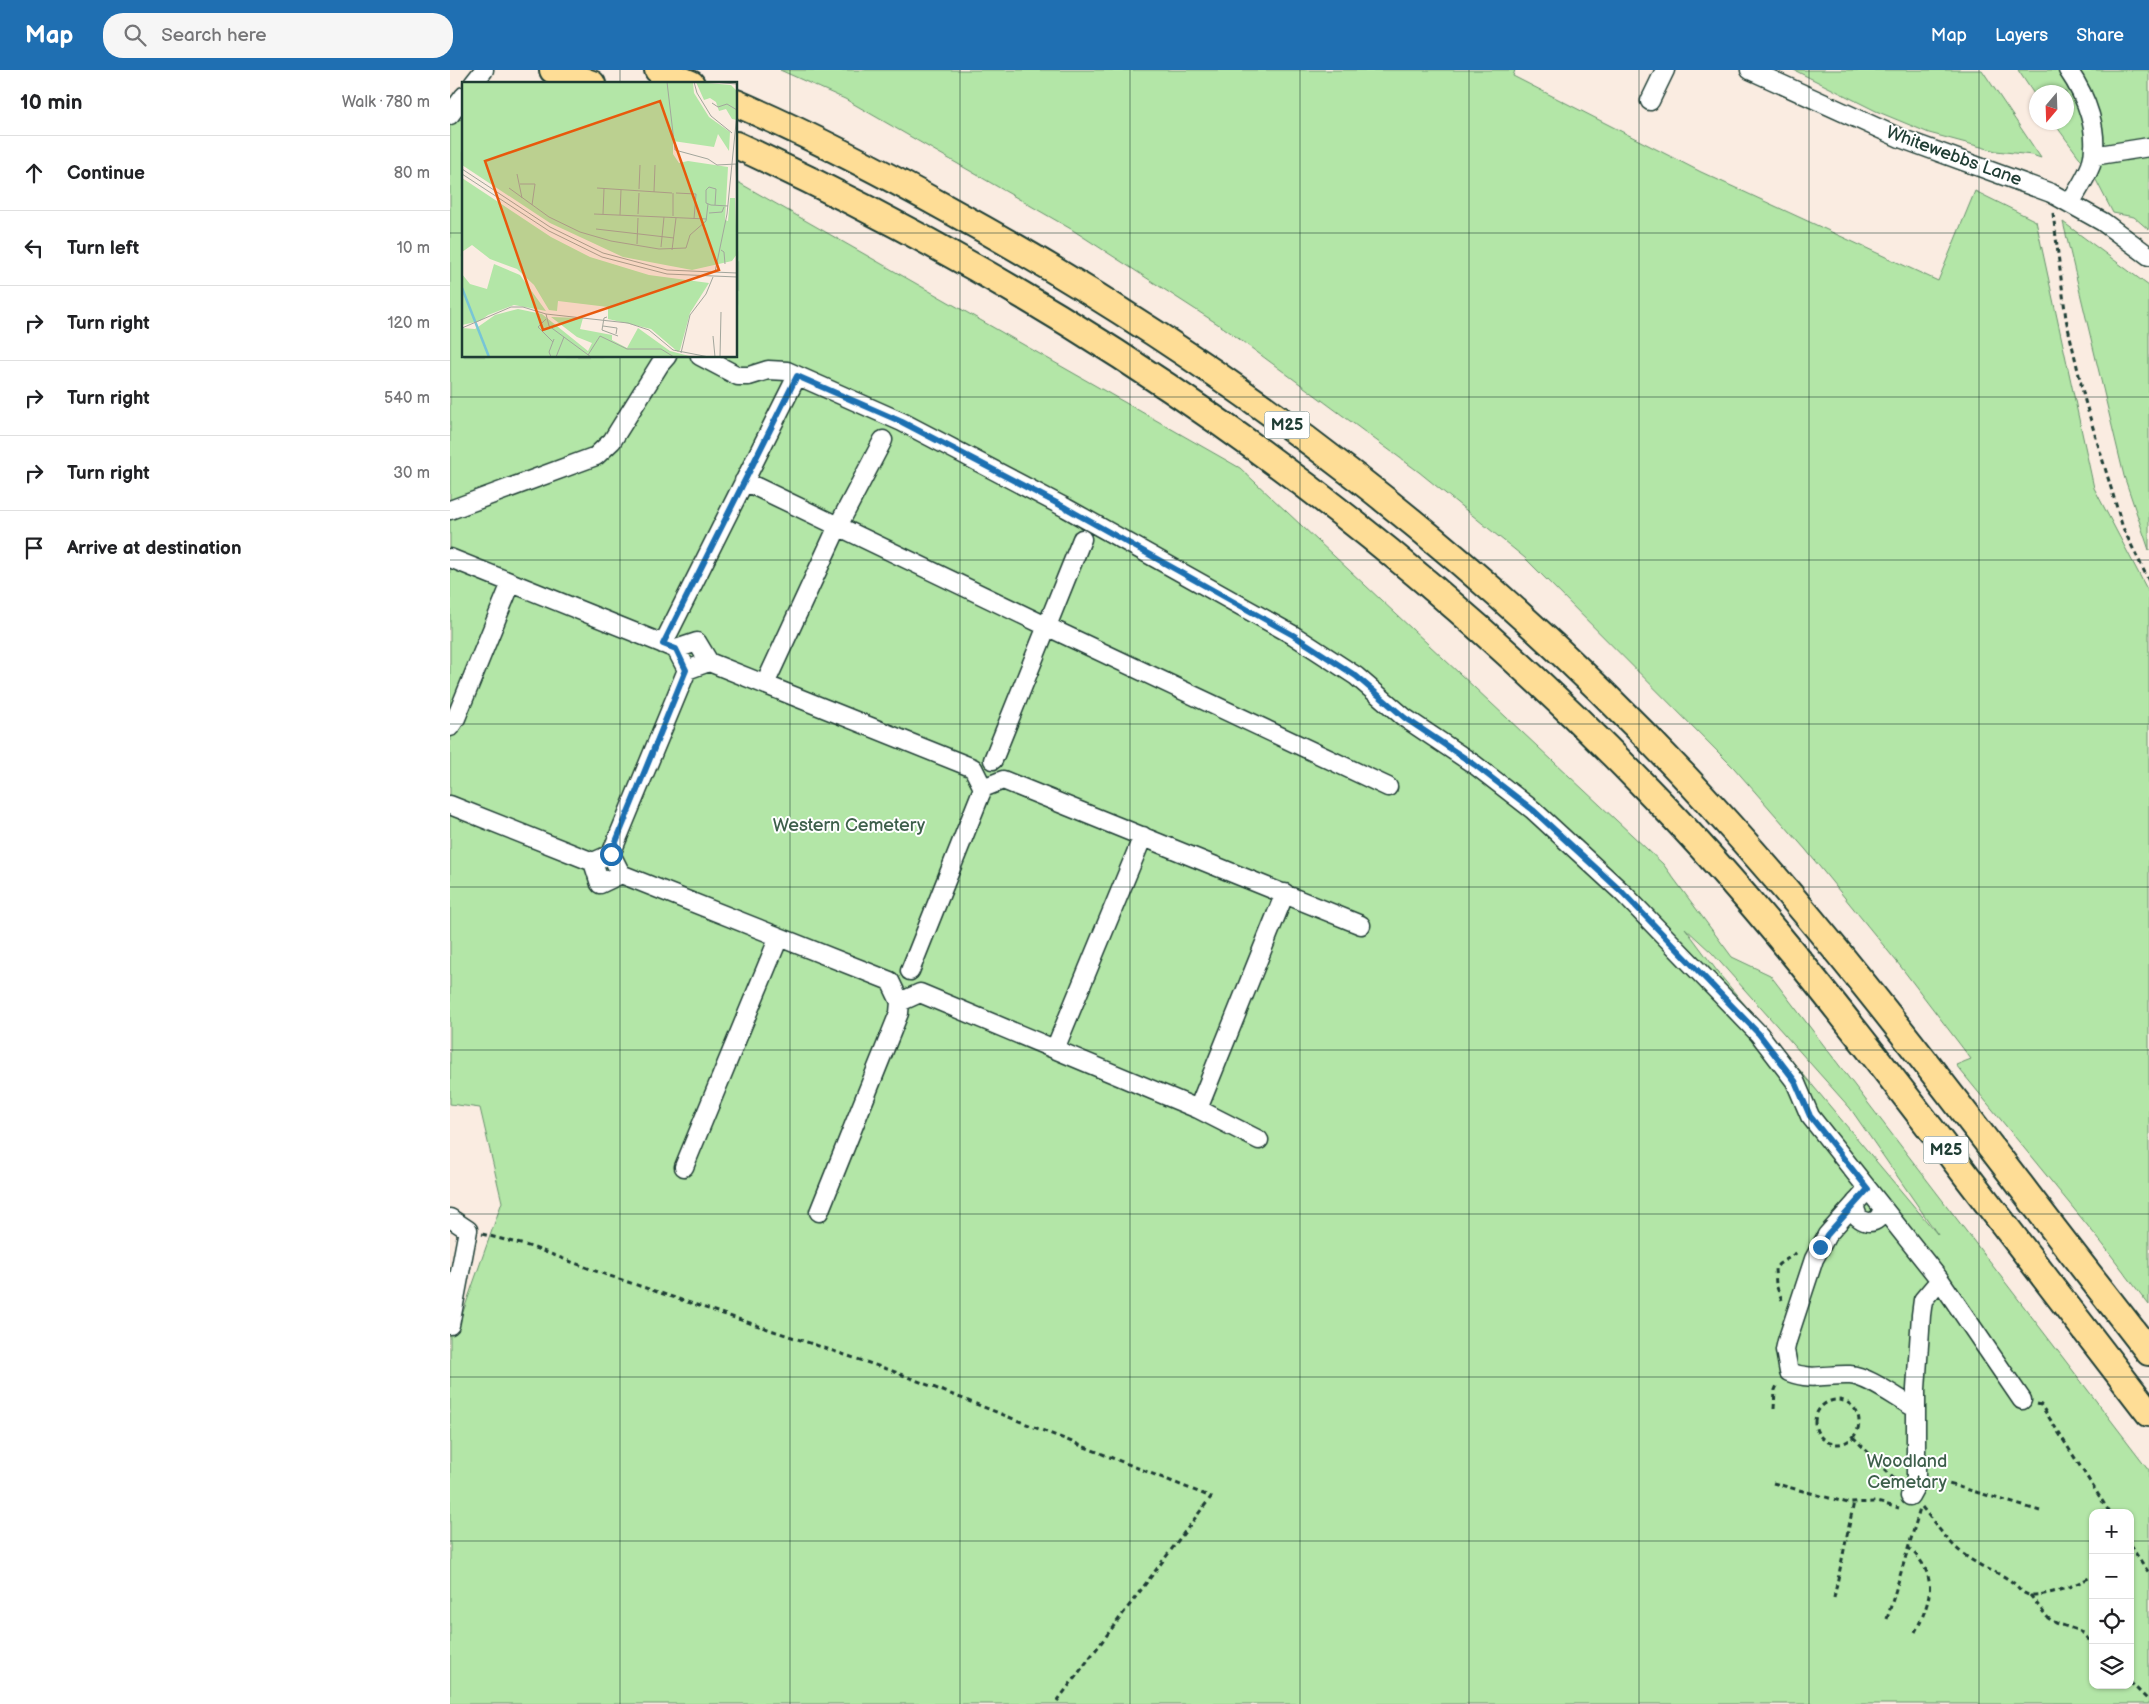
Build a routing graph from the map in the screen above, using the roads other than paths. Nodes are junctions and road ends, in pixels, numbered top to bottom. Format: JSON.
{"nodes":[{"id":1,"x":484,"y":70,"type":"edge"},
{"id":2,"x":553,"y":70,"type":"edge"},
{"id":3,"x":658,"y":70,"type":"edge"},
{"id":4,"x":1665,"y":70,"type":"edge"},
{"id":5,"x":1750,"y":70,"type":"edge"},
{"id":6,"x":2068,"y":70,"type":"edge"},
{"id":7,"x":475,"y":82,"type":"edge"},
{"id":8,"x":586,"y":82,"type":"edge"},
{"id":9,"x":686,"y":82,"type":"edge"},
{"id":10,"x":462,"y":99,"type":"edge"},
{"id":11,"x":1650,"y":101,"type":"dead end"},
{"id":12,"x":738,"y":104,"type":"edge"},
{"id":13,"x":450,"y":115,"type":"edge"},
{"id":14,"x":738,"y":146,"type":"edge"},
{"id":15,"x":2149,"y":147,"type":"edge"},
{"id":16,"x":2093,"y":156,"type":"junction"},
{"id":17,"x":2071,"y":202,"type":"junction"},
{"id":18,"x":2149,"y":256,"type":"edge"},
{"id":19,"x":666,"y":358,"type":"edge"},
{"id":20,"x":704,"y":358,"type":"edge"},
{"id":21,"x":797,"y":376,"type":"junction"},
{"id":22,"x":883,"y":440,"type":"dead end"},
{"id":23,"x":744,"y":481,"type":"junction"},
{"id":24,"x":450,"y":510,"type":"edge"},
{"id":25,"x":838,"y":526,"type":"junction"},
{"id":26,"x":1082,"y":539,"type":"dead end"},
{"id":27,"x":450,"y":558,"type":"edge"},
{"id":28,"x":511,"y":583,"type":"junction"},
{"id":29,"x":1046,"y":626,"type":"junction"},
{"id":30,"x":669,"y":647,"type":"junction"},
{"id":31,"x":709,"y":662,"type":"junction"},
{"id":32,"x":686,"y":670,"type":"junction"},
{"id":33,"x":765,"y":684,"type":"junction"},
{"id":34,"x":450,"y":727,"type":"edge"},
{"id":35,"x":993,"y":760,"type":"junction"},
{"id":36,"x":973,"y":768,"type":"junction"},
{"id":37,"x":1003,"y":780,"type":"junction"},
{"id":38,"x":1388,"y":787,"type":"dead end"},
{"id":39,"x":983,"y":788,"type":"junction"},
{"id":40,"x":450,"y":805,"type":"edge"},
{"id":41,"x":1143,"y":836,"type":"junction"},
{"id":42,"x":611,"y":854,"type":"junction"},
{"id":43,"x":593,"y":862,"type":"junction"},
{"id":44,"x":621,"y":874,"type":"junction"},
{"id":45,"x":1285,"y":893,"type":"junction"},
{"id":46,"x":1361,"y":925,"type":"dead end"},
{"id":47,"x":778,"y":937,"type":"junction"},
{"id":48,"x":910,"y":972,"type":"junction"},
{"id":49,"x":890,"y":981,"type":"junction"},
{"id":50,"x":920,"y":993,"type":"junction"},
{"id":51,"x":900,"y":1002,"type":"junction"},
{"id":52,"x":1055,"y":1049,"type":"junction"},
{"id":53,"x":1198,"y":1109,"type":"junction"},
{"id":54,"x":1259,"y":1140,"type":"dead end"},
{"id":55,"x":684,"y":1167,"type":"dead end"},
{"id":56,"x":1868,"y":1189,"type":"junction"},
{"id":57,"x":1856,"y":1202,"type":"junction"},
{"id":58,"x":1882,"y":1207,"type":"junction"},
{"id":59,"x":819,"y":1212,"type":"dead end"},
{"id":60,"x":450,"y":1218,"type":"edge"},
{"id":61,"x":1940,"y":1280,"type":"junction"},
{"id":62,"x":450,"y":1325,"type":"edge"},
{"id":63,"x":2149,"y":1352,"type":"edge"},
{"id":64,"x":2022,"y":1400,"type":"road end"},
{"id":65,"x":1915,"y":1408,"type":"junction"},
{"id":66,"x":2149,"y":1413,"type":"edge"},
{"id":67,"x":1911,"y":1506,"type":"road end"}],
"edges":[{"from":1,"to":7,"type":"street"},
{"from":2,"to":8,"type":"highway"},
{"from":3,"to":9,"type":"highway"},
{"from":4,"to":11,"type":"street"},
{"from":5,"to":17,"type":"street","name":"Whitewebbs Lane"},
{"from":6,"to":16,"type":"street"},
{"from":10,"to":13,"type":"street"},
{"from":12,"to":63,"type":"highway","number":"M25"},
{"from":14,"to":66,"type":"highway","number":"M25"},
{"from":15,"to":16,"type":"street"},
{"from":16,"to":17,"type":"street"},
{"from":17,"to":18,"type":"street","name":"Whitewebbs Lane"},
{"from":19,"to":24,"type":"street"},
{"from":20,"to":21,"type":"street"},
{"from":21,"to":23,"type":"street"},
{"from":21,"to":56,"type":"street"},
{"from":22,"to":25,"type":"street"},
{"from":23,"to":25,"type":"street"},
{"from":23,"to":30,"type":"street"},
{"from":25,"to":29,"type":"street"},
{"from":25,"to":33,"type":"street"},
{"from":26,"to":29,"type":"street"},
{"from":27,"to":28,"type":"street"},
{"from":28,"to":30,"type":"street"},
{"from":28,"to":34,"type":"street"},
{"from":29,"to":35,"type":"street"},
{"from":29,"to":38,"type":"street"},
{"from":30,"to":31,"type":"street"},
{"from":30,"to":32,"type":"street"},
{"from":31,"to":32,"type":"street"},
{"from":31,"to":33,"type":"street"},
{"from":32,"to":42,"type":"street"},
{"from":33,"to":36,"type":"street"},
{"from":35,"to":36,"type":"street"},
{"from":35,"to":37,"type":"street"},
{"from":36,"to":39,"type":"street"},
{"from":37,"to":39,"type":"street"},
{"from":37,"to":41,"type":"street"},
{"from":39,"to":48,"type":"street"},
{"from":40,"to":43,"type":"street"},
{"from":41,"to":45,"type":"street"},
{"from":41,"to":52,"type":"street"},
{"from":42,"to":43,"type":"street"},
{"from":42,"to":44,"type":"street"},
{"from":43,"to":44,"type":"street"},
{"from":44,"to":47,"type":"street"},
{"from":45,"to":46,"type":"street"},
{"from":45,"to":53,"type":"street"},
{"from":47,"to":49,"type":"street"},
{"from":47,"to":55,"type":"street"},
{"from":48,"to":49,"type":"street"},
{"from":48,"to":50,"type":"street"},
{"from":49,"to":51,"type":"street"},
{"from":50,"to":51,"type":"street"},
{"from":50,"to":52,"type":"street"},
{"from":51,"to":59,"type":"street"},
{"from":52,"to":53,"type":"street"},
{"from":53,"to":54,"type":"street"},
{"from":56,"to":57,"type":"street"},
{"from":56,"to":58,"type":"street"},
{"from":57,"to":58,"type":"street"},
{"from":57,"to":65,"type":"street"},
{"from":58,"to":61,"type":"street"},
{"from":60,"to":62,"type":"street"},
{"from":61,"to":64,"type":"street"},
{"from":61,"to":65,"type":"street"},
{"from":65,"to":67,"type":"street"}]}
